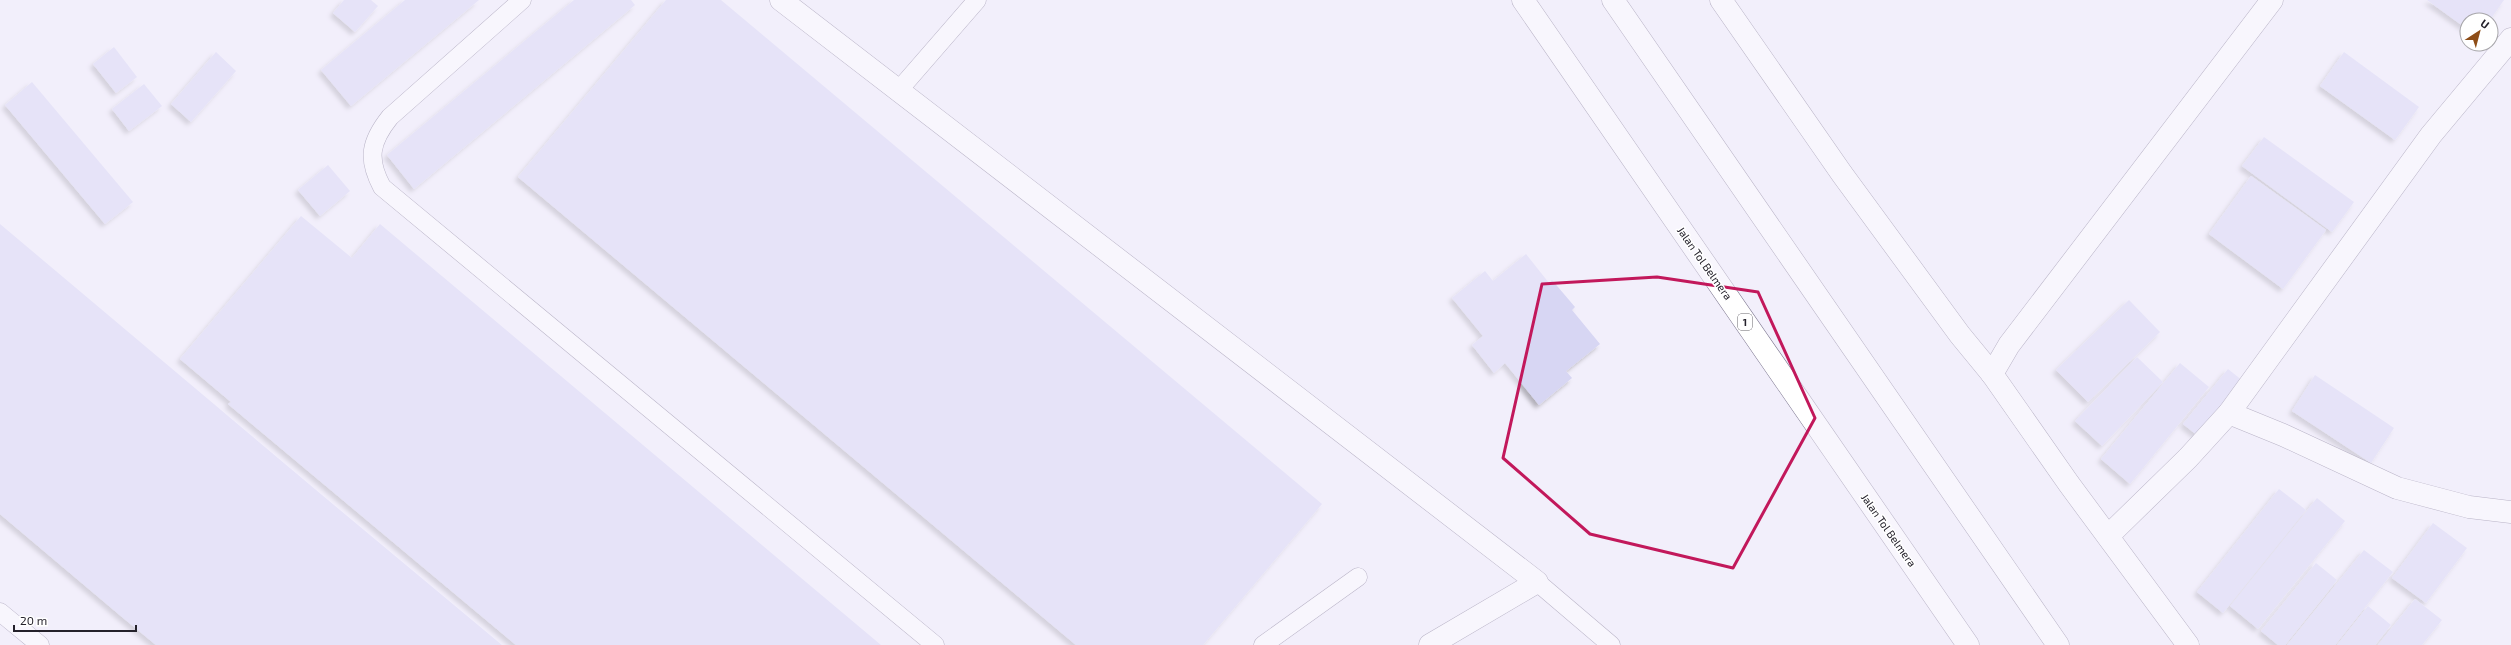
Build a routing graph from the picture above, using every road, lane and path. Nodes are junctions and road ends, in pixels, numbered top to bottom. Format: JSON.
{"nodes":[{"id":1,"x":522,"y":0,"type":"edge"},
{"id":2,"x":781,"y":0,"type":"edge"},
{"id":3,"x":978,"y":0,"type":"edge"},
{"id":4,"x":1523,"y":0,"type":"edge"},
{"id":5,"x":1614,"y":0,"type":"edge"},
{"id":6,"x":1722,"y":0,"type":"edge"},
{"id":7,"x":2272,"y":0,"type":"edge"},
{"id":8,"x":2511,"y":39,"type":"edge"},
{"id":9,"x":898,"y":91,"type":"junction"},
{"id":10,"x":1992,"y":374,"type":"junction"},
{"id":11,"x":2229,"y":413,"type":"junction"},
{"id":12,"x":2511,"y":512,"type":"edge"},
{"id":13,"x":2108,"y":536,"type":"junction"},
{"id":14,"x":1358,"y":577,"type":"dead end"},
{"id":15,"x":1537,"y":582,"type":"junction"},
{"id":16,"x":0,"y":612,"type":"edge"},
{"id":17,"x":40,"y":645,"type":"edge"},
{"id":18,"x":935,"y":645,"type":"edge"},
{"id":19,"x":1263,"y":645,"type":"edge"},
{"id":20,"x":1430,"y":645,"type":"edge"},
{"id":21,"x":1611,"y":645,"type":"edge"},
{"id":22,"x":1968,"y":645,"type":"edge"},
{"id":23,"x":2058,"y":645,"type":"edge"},
{"id":24,"x":2188,"y":645,"type":"edge"}],
"edges":[{"from":1,"to":18,"type":"lane"},
{"from":2,"to":9,"type":"main road"},
{"from":3,"to":9,"type":"lane"},
{"from":4,"to":22,"type":"main road","name":"Jalan Tol Belmera","number":"1"},
{"from":5,"to":23,"type":"main road"},
{"from":6,"to":10,"type":"main road"},
{"from":7,"to":10,"type":"main road"},
{"from":8,"to":11,"type":"main road"},
{"from":9,"to":15,"type":"main road"},
{"from":10,"to":13,"type":"main road"},
{"from":11,"to":12,"type":"main road"},
{"from":11,"to":13,"type":"main road"},
{"from":13,"to":24,"type":"main road"},
{"from":14,"to":19,"type":"lane"},
{"from":15,"to":20,"type":"main road"},
{"from":15,"to":21,"type":"lane"},
{"from":16,"to":17,"type":"lane"}]}
